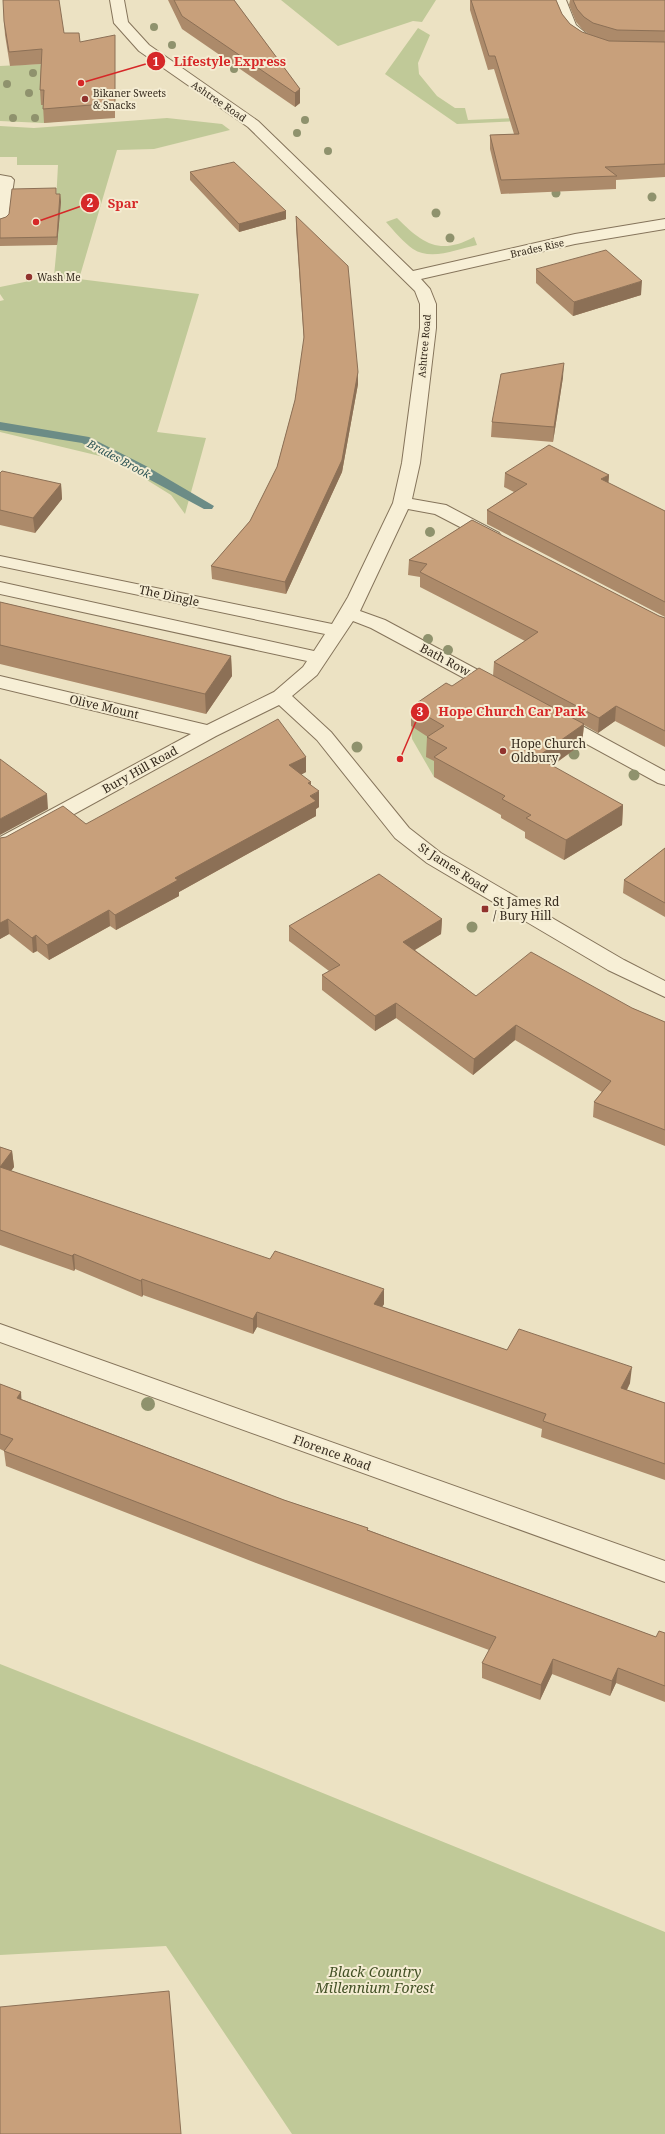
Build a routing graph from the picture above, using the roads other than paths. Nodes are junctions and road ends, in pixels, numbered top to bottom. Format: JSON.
{"nodes":[{"id":1,"x":117,"y":0,"type":"edge"},
{"id":2,"x":559,"y":0,"type":"edge"},
{"id":3,"x":597,"y":44,"type":"edge"},
{"id":4,"x":0,"y":180,"type":"edge"},
{"id":5,"x":0,"y":221,"type":"edge"},
{"id":6,"x":665,"y":224,"type":"edge"},
{"id":7,"x":410,"y":276,"type":"junction"},
{"id":8,"x":402,"y":503,"type":"junction"},
{"id":9,"x":509,"y":546,"type":"edge"},
{"id":10,"x":0,"y":560,"type":"edge"},
{"id":11,"x":0,"y":588,"type":"edge"},
{"id":12,"x":349,"y":613,"type":"junction"},
{"id":13,"x":337,"y":631,"type":"junction"},
{"id":14,"x":319,"y":658,"type":"junction"},
{"id":15,"x":0,"y":682,"type":"edge"},
{"id":16,"x":281,"y":696,"type":"junction"},
{"id":17,"x":513,"y":696,"type":"edge"},
{"id":18,"x":540,"y":711,"type":"edge"},
{"id":19,"x":208,"y":732,"type":"junction"},
{"id":20,"x":665,"y":779,"type":"edge"},
{"id":21,"x":0,"y":846,"type":"edge"},
{"id":22,"x":665,"y":990,"type":"edge"},
{"id":23,"x":0,"y":1333,"type":"edge"},
{"id":24,"x":665,"y":1572,"type":"edge"}],
"edges":[{"from":1,"to":7,"type":"street","name":"Ashtree Road"},
{"from":2,"to":3,"type":"street"},
{"from":4,"to":5,"type":"street"},
{"from":6,"to":7,"type":"street","name":"Brades Rise"},
{"from":7,"to":8,"type":"street","name":"Ashtree Road"},
{"from":8,"to":9,"type":"street"},
{"from":8,"to":12,"type":"street","name":"Ashtree Road"},
{"from":10,"to":13,"type":"street","name":"The Dingle"},
{"from":11,"to":14,"type":"street"},
{"from":12,"to":13,"type":"street","name":"Ashtree Road"},
{"from":12,"to":17,"type":"street","name":"Bath Row"},
{"from":13,"to":14,"type":"street","name":"Ashtree Road"},
{"from":14,"to":16,"type":"street","name":"Ashtree Road"},
{"from":15,"to":19,"type":"street","name":"Olive Mount"},
{"from":16,"to":19,"type":"street","name":"Bury Hill Road"},
{"from":16,"to":22,"type":"street","name":"St James Road"},
{"from":18,"to":20,"type":"street"},
{"from":19,"to":21,"type":"street","name":"Bury Hill Road"},
{"from":23,"to":24,"type":"street","name":"Florence Road"}]}
